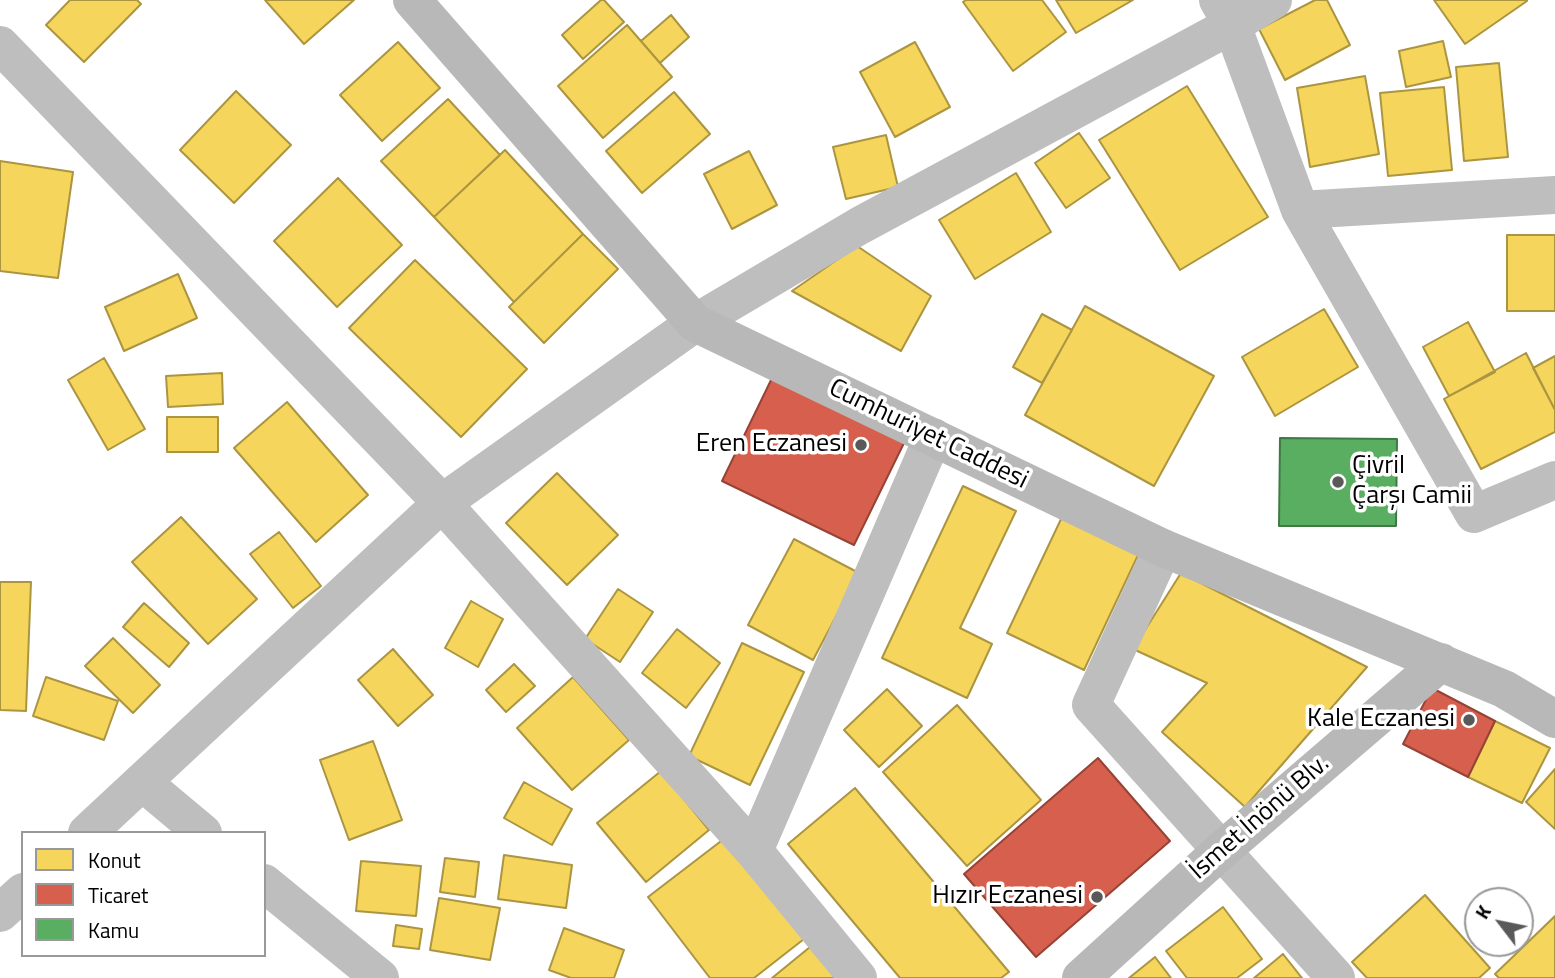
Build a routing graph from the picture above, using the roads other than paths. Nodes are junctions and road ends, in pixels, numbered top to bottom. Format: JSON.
{"nodes":[{"id":1,"x":412,"y":0,"type":"edge"},
{"id":2,"x":1273,"y":0,"type":"edge"},
{"id":3,"x":1225,"y":12,"type":"edge"},
{"id":4,"x":0,"y":45,"type":"edge"},
{"id":5,"x":1555,"y":195,"type":"edge"},
{"id":6,"x":1300,"y":210,"type":"junction"},
{"id":7,"x":695,"y":323,"type":"junction"},
{"id":8,"x":933,"y":437,"type":"junction"},
{"id":9,"x":1553,"y":484,"type":"edge"},
{"id":10,"x":442,"y":503,"type":"junction"},
{"id":11,"x":1163,"y":548,"type":"junction"},
{"id":12,"x":1441,"y":662,"type":"junction"},
{"id":13,"x":1555,"y":719,"type":"edge"},
{"id":14,"x":142,"y":782,"type":"junction"},
{"id":15,"x":89,"y":831,"type":"edge"},
{"id":16,"x":201,"y":831,"type":"edge"},
{"id":17,"x":1222,"y":850,"type":"junction"},
{"id":18,"x":754,"y":851,"type":"junction"},
{"id":19,"x":266,"y":885,"type":"edge"},
{"id":20,"x":21,"y":894,"type":"edge"},
{"id":21,"x":0,"y":913,"type":"edge"},
{"id":22,"x":380,"y":978,"type":"edge"},
{"id":23,"x":858,"y":978,"type":"edge"},
{"id":24,"x":1081,"y":978,"type":"edge"},
{"id":25,"x":1336,"y":978,"type":"edge"}],
"edges":[{"from":1,"to":7,"type":"main road","name":"Cumhuriyet Caddesi"},
{"from":2,"to":3,"type":"street"},
{"from":3,"to":6,"type":"street"},
{"from":3,"to":7,"type":"street"},
{"from":4,"to":10,"type":"street"},
{"from":5,"to":6,"type":"street"},
{"from":6,"to":9,"type":"street"},
{"from":7,"to":8,"type":"main road","name":"Cumhuriyet Caddesi"},
{"from":7,"to":10,"type":"street"},
{"from":8,"to":11,"type":"main road","name":"Cumhuriyet Caddesi"},
{"from":8,"to":18,"type":"street"},
{"from":10,"to":14,"type":"street"},
{"from":10,"to":18,"type":"street"},
{"from":11,"to":12,"type":"main road","name":"Cumhuriyet Caddesi"},
{"from":11,"to":17,"type":"street"},
{"from":12,"to":13,"type":"main road","name":"Cumhuriyet Caddesi"},
{"from":12,"to":17,"type":"main road","name":"İsmet İnönü Blv."},
{"from":14,"to":15,"type":"street"},
{"from":14,"to":16,"type":"street"},
{"from":17,"to":24,"type":"main road","name":"İsmet İnönü Blv."},
{"from":17,"to":25,"type":"street"},
{"from":18,"to":23,"type":"street"},
{"from":19,"to":22,"type":"street"},
{"from":20,"to":21,"type":"street"}]}
